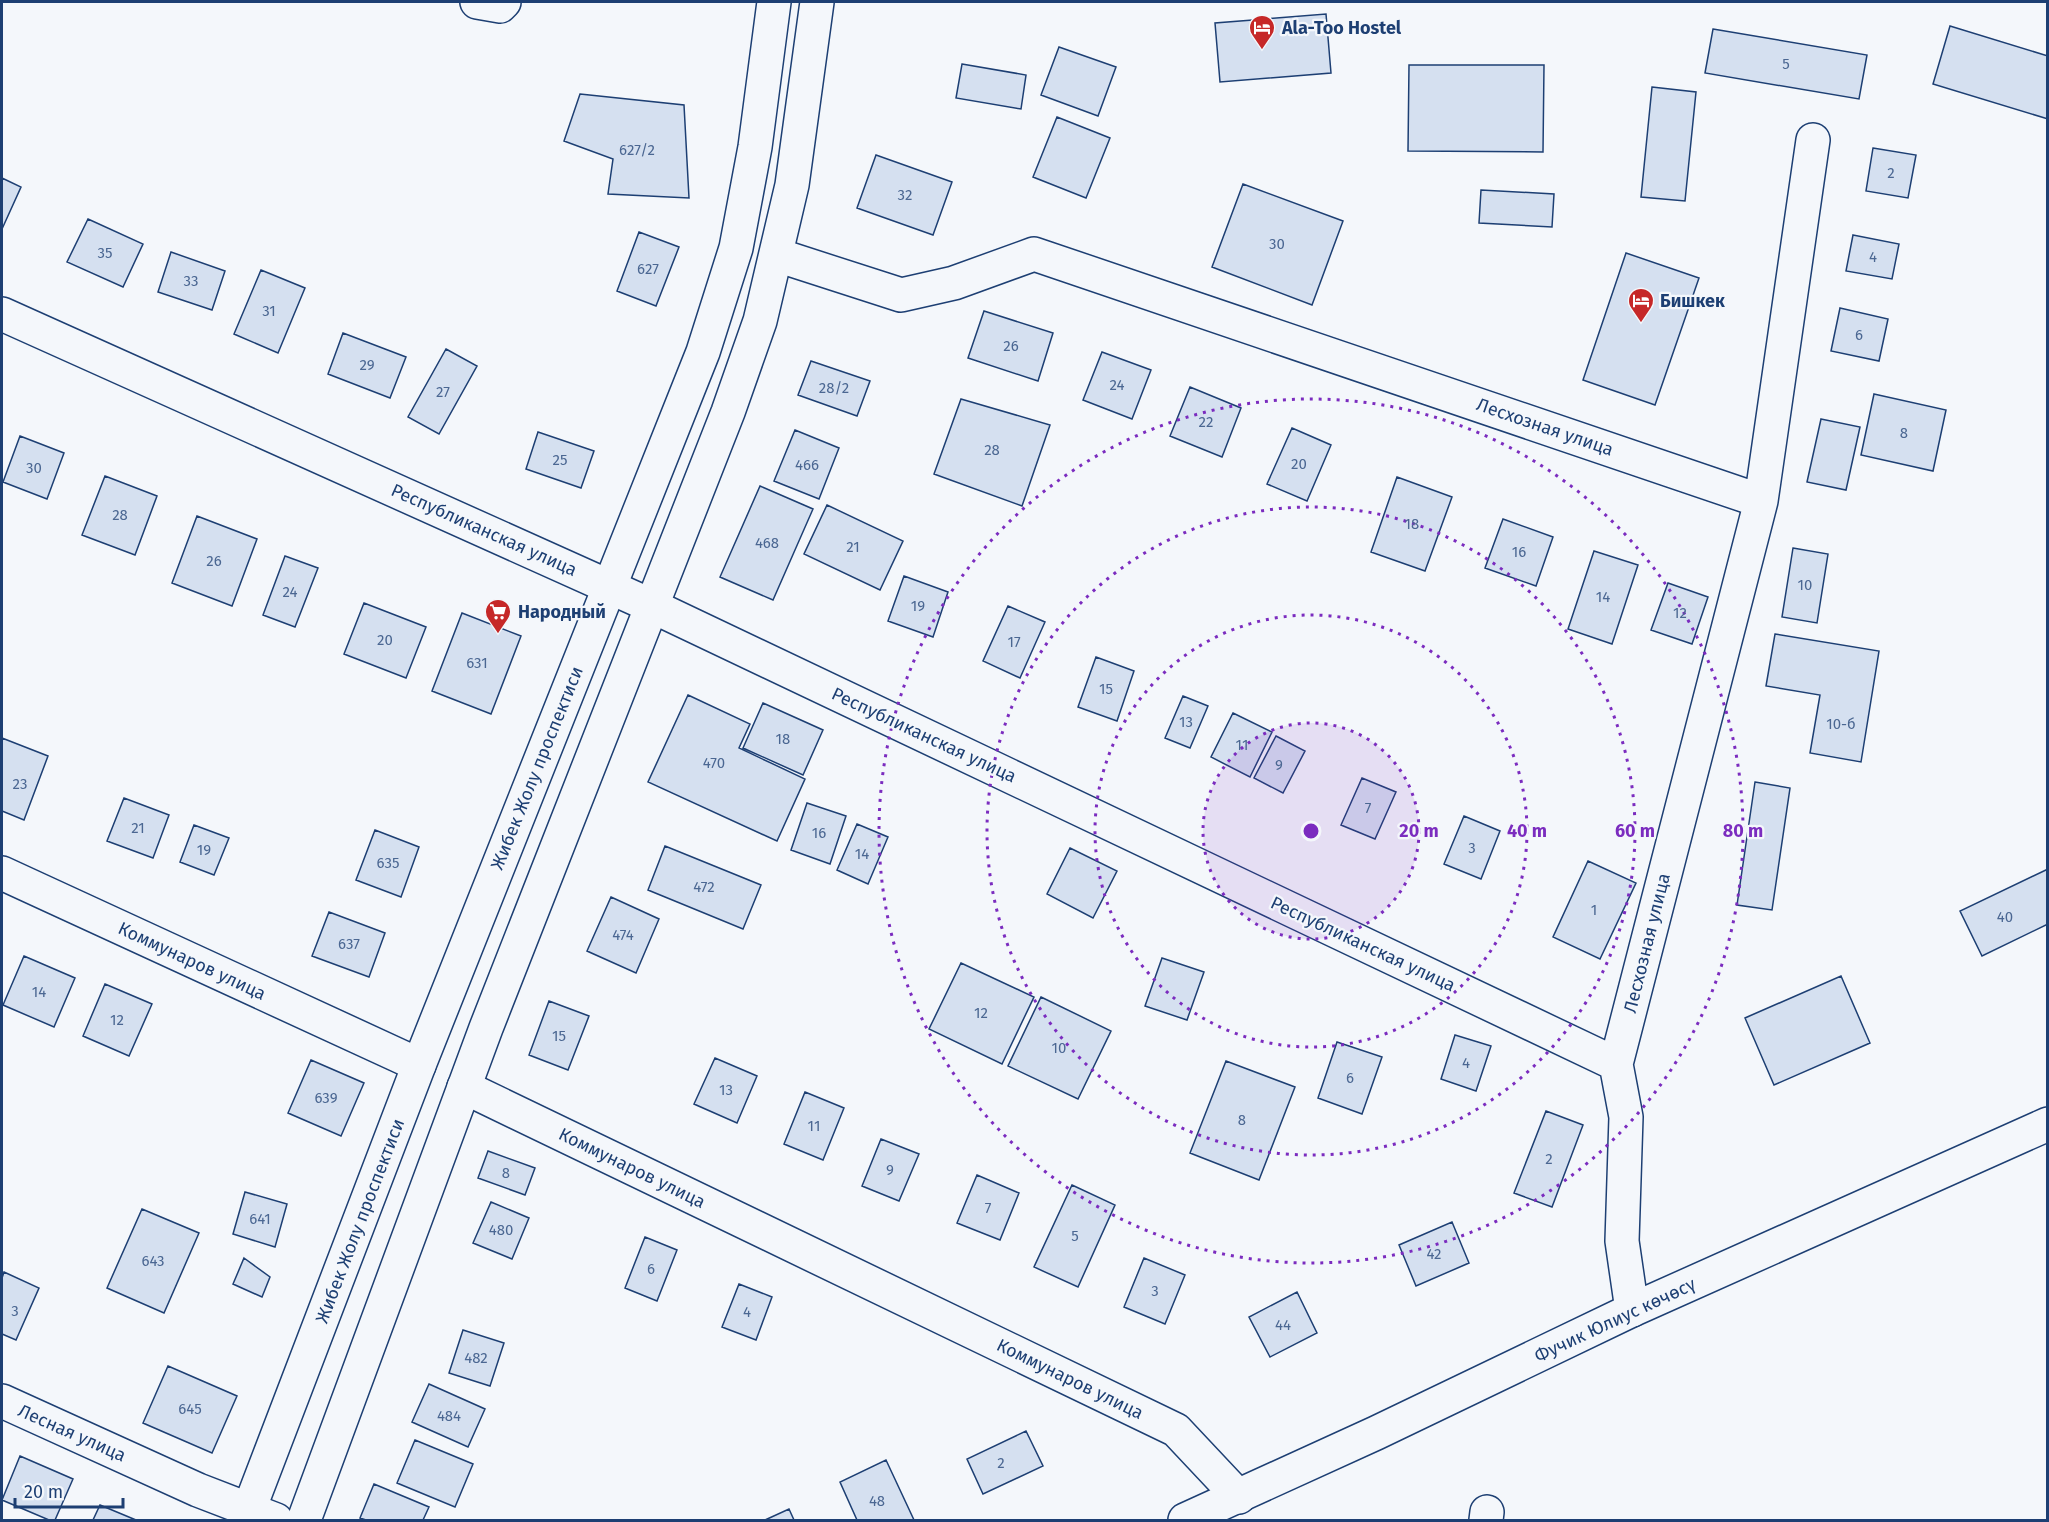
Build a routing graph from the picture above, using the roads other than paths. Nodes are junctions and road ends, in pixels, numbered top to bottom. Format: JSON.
{"nodes":[{"id":1,"x":477,"y":2,"type":"edge"},
{"id":2,"x":504,"y":2,"type":"edge"},
{"id":3,"x":774,"y":2,"type":"edge"},
{"id":4,"x":817,"y":2,"type":"edge"},
{"id":5,"x":1813,"y":140,"type":"dead end"},
{"id":6,"x":777,"y":255,"type":"junction"},
{"id":7,"x":2,"y":314,"type":"edge"},
{"id":8,"x":1761,"y":501,"type":"junction"},
{"id":9,"x":610,"y":587,"type":"junction"},
{"id":10,"x":652,"y":606,"type":"junction"},
{"id":11,"x":2,"y":873,"type":"edge"},
{"id":12,"x":1616,"y":1064,"type":"junction"},
{"id":13,"x":419,"y":1065,"type":"junction"},
{"id":14,"x":464,"y":1087,"type":"junction"},
{"id":15,"x":2048,"y":1124,"type":"edge"},
{"id":16,"x":1632,"y":1310,"type":"junction"},
{"id":17,"x":2,"y":1401,"type":"edge"},
{"id":18,"x":1239,"y":1497,"type":"junction"},
{"id":19,"x":257,"y":1517,"type":"edge"},
{"id":20,"x":304,"y":1521,"type":"edge"},
{"id":21,"x":1185,"y":1521,"type":"edge"}],
"edges":[{"from":1,"to":2,"type":"street"},
{"from":3,"to":9,"type":"street","name":"Жибек Жолу проспектиси"},
{"from":4,"to":6,"type":"street"},
{"from":5,"to":8,"type":"street"},
{"from":6,"to":8,"type":"street","name":"Лесхозная улица"},
{"from":6,"to":10,"type":"street"},
{"from":7,"to":9,"type":"street","name":"Республиканская улица"},
{"from":8,"to":12,"type":"street","name":"Лесхозная улица"},
{"from":9,"to":10,"type":"street","name":"Республиканская улица"},
{"from":9,"to":13,"type":"street","name":"Жибек Жолу проспектиси"},
{"from":10,"to":12,"type":"street","name":"Республиканская улица"},
{"from":10,"to":14,"type":"street"},
{"from":11,"to":13,"type":"street","name":"Коммунаров улица"},
{"from":12,"to":16,"type":"street"},
{"from":13,"to":14,"type":"street","name":"Коммунаров улица"},
{"from":13,"to":19,"type":"street","name":"Жибек Жолу проспектиси"},
{"from":14,"to":18,"type":"street","name":"Коммунаров улица"},
{"from":14,"to":20,"type":"street"},
{"from":15,"to":16,"type":"street","name":"Фучик Юлиус көчөсү"},
{"from":16,"to":18,"type":"street","name":"Фучик Юлиус көчөсү"},
{"from":17,"to":19,"type":"street","name":"Лесная улица"},
{"from":18,"to":21,"type":"street","name":"Фучик Юлиус көчөсү"}]}
